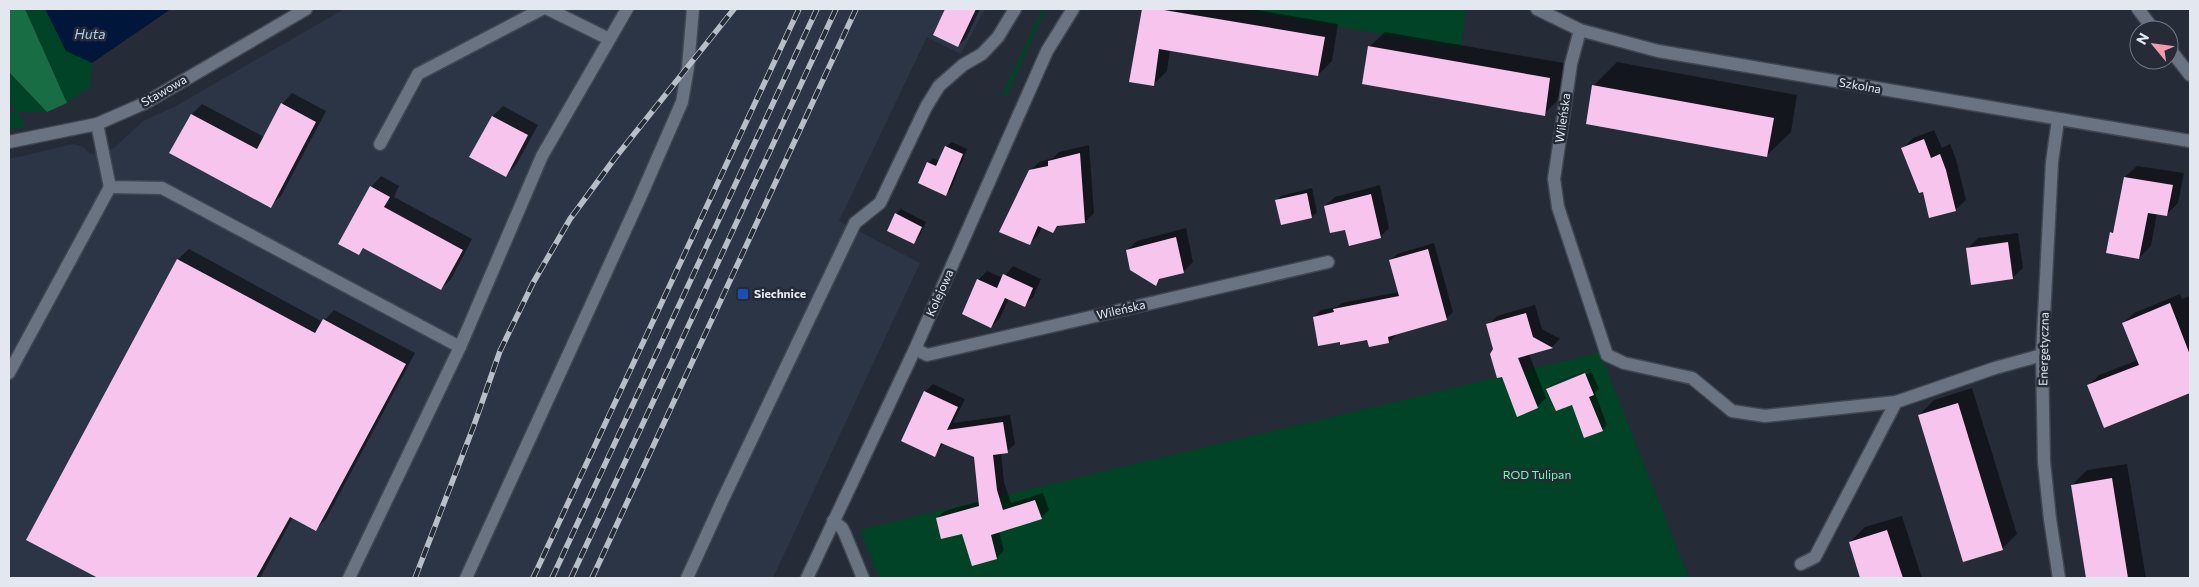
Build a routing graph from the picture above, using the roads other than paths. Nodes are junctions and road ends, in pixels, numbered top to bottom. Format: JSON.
{"nodes":[{"id":1,"x":306,"y":9,"type":"edge"},
{"id":2,"x":542,"y":9,"type":"edge"},
{"id":3,"x":548,"y":9,"type":"edge"},
{"id":4,"x":627,"y":9,"type":"edge"},
{"id":5,"x":693,"y":9,"type":"edge"},
{"id":6,"x":1015,"y":9,"type":"edge"},
{"id":7,"x":1073,"y":9,"type":"edge"},
{"id":8,"x":1536,"y":9,"type":"edge"},
{"id":9,"x":2138,"y":9,"type":"edge"},
{"id":10,"x":2146,"y":20,"type":"edge"},
{"id":11,"x":1580,"y":30,"type":"junction"},
{"id":12,"x":609,"y":39,"type":"junction"},
{"id":13,"x":2179,"y":61,"type":"edge"},
{"id":14,"x":2190,"y":75,"type":"edge"},
{"id":15,"x":2058,"y":120,"type":"junction"},
{"id":16,"x":97,"y":124,"type":"junction"},
{"id":17,"x":2190,"y":141,"type":"edge"},
{"id":18,"x":9,"y":142,"type":"edge"},
{"id":19,"x":380,"y":144,"type":"dead end"},
{"id":20,"x":110,"y":187,"type":"junction"},
{"id":21,"x":1328,"y":262,"type":"dead end"},
{"id":22,"x":460,"y":348,"type":"junction"},
{"id":23,"x":915,"y":349,"type":"junction"},
{"id":24,"x":2042,"y":356,"type":"junction"},
{"id":25,"x":9,"y":373,"type":"edge"},
{"id":26,"x":1896,"y":402,"type":"junction"},
{"id":27,"x":834,"y":521,"type":"junction"},
{"id":28,"x":1801,"y":564,"type":"dead end"},
{"id":29,"x":348,"y":578,"type":"edge"},
{"id":30,"x":466,"y":578,"type":"edge"},
{"id":31,"x":687,"y":578,"type":"edge"},
{"id":32,"x":807,"y":578,"type":"edge"},
{"id":33,"x":863,"y":578,"type":"edge"},
{"id":34,"x":2058,"y":578,"type":"edge"}],
"edges":[{"from":1,"to":16,"type":"street","name":"Stawowa"},
{"from":2,"to":19,"type":"street"},
{"from":3,"to":12,"type":"street"},
{"from":4,"to":12,"type":"street"},
{"from":5,"to":30,"type":"street"},
{"from":6,"to":31,"type":"street"},
{"from":7,"to":23,"type":"street","name":"Kolejowa"},
{"from":8,"to":11,"type":"street","name":"Szkolna"},
{"from":9,"to":10,"type":"street"},
{"from":11,"to":15,"type":"street","name":"Szkolna"},
{"from":11,"to":26,"type":"street","name":"Wileńska"},
{"from":12,"to":22,"type":"street"},
{"from":13,"to":14,"type":"street"},
{"from":15,"to":17,"type":"street","name":"Szkolna"},
{"from":15,"to":24,"type":"street","name":"Energetyczna"},
{"from":16,"to":18,"type":"street","name":"Stawowa"},
{"from":16,"to":20,"type":"street"},
{"from":20,"to":22,"type":"street"},
{"from":20,"to":25,"type":"street"},
{"from":21,"to":23,"type":"street","name":"Wileńska"},
{"from":22,"to":29,"type":"street"},
{"from":23,"to":27,"type":"street","name":"Kolejowa"},
{"from":24,"to":26,"type":"street"},
{"from":24,"to":34,"type":"street","name":"Energetyczna"},
{"from":26,"to":28,"type":"street"},
{"from":27,"to":32,"type":"street","name":"Kolejowa"},
{"from":27,"to":33,"type":"street"}]}
